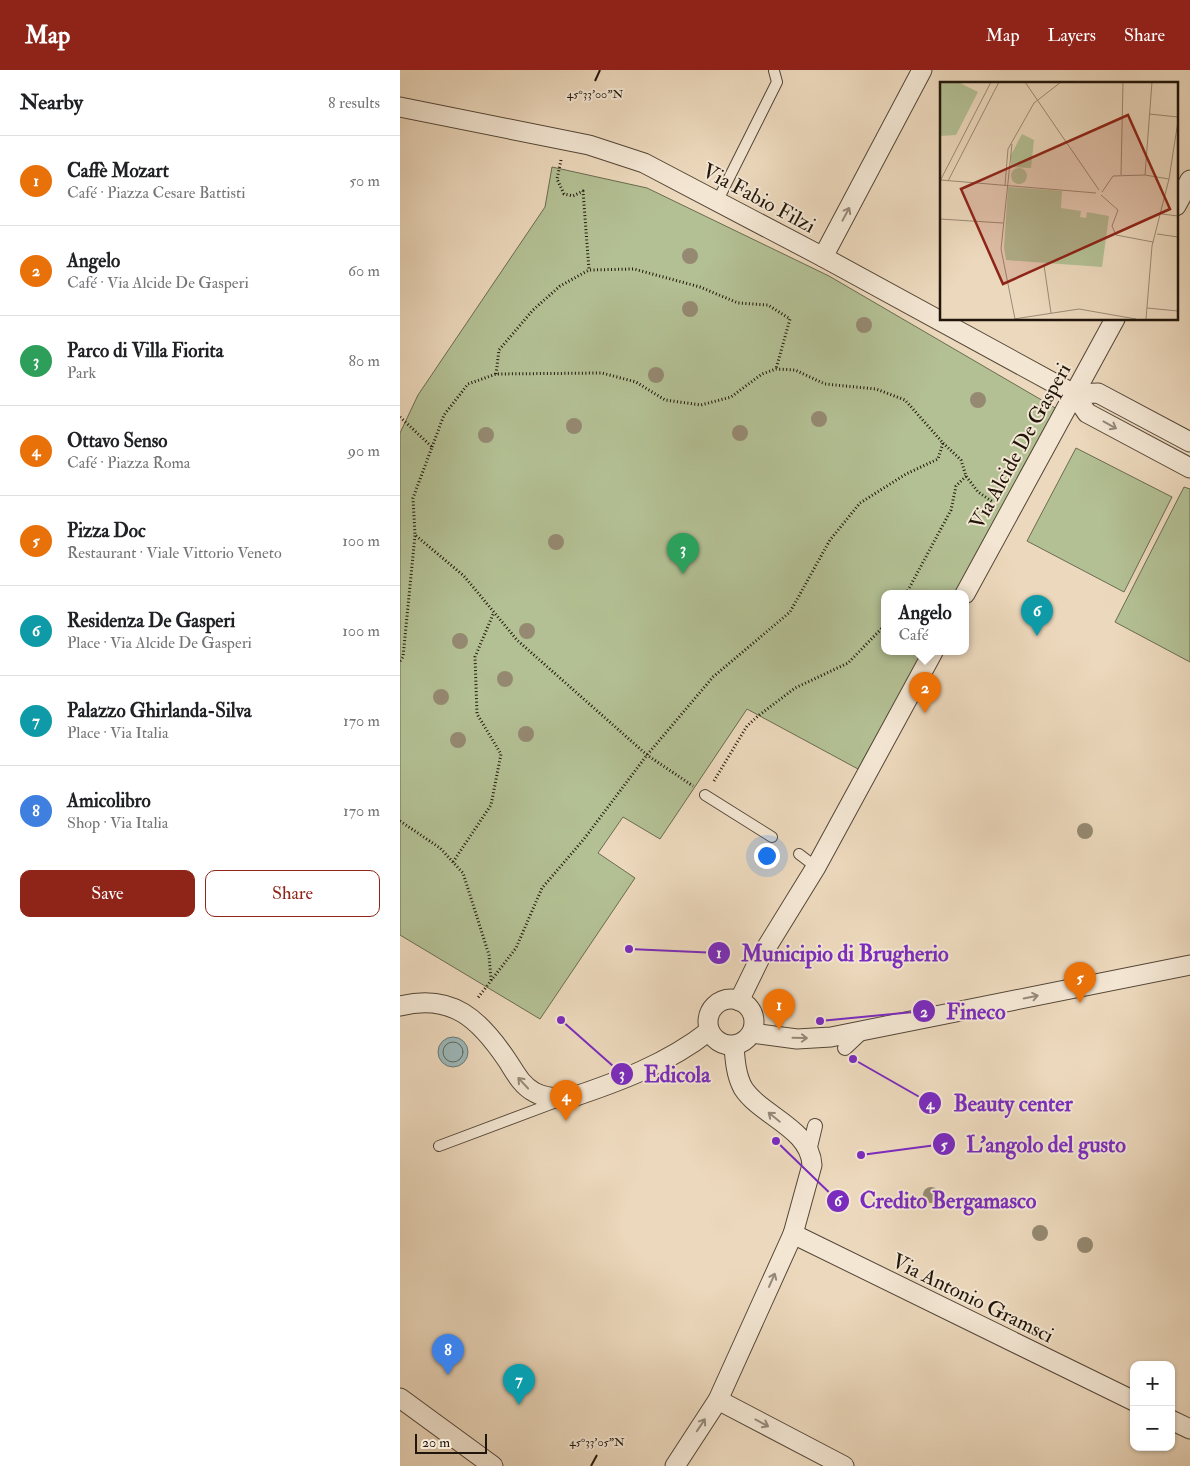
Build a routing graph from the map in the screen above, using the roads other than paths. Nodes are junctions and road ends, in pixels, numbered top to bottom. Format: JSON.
{"nodes":[{"id":1,"x":922,"y":70,"type":"edge"},
{"id":2,"x":774,"y":71,"type":"edge"},
{"id":3,"x":400,"y":107,"type":"edge"},
{"id":4,"x":1190,"y":180,"type":"edge"},
{"id":5,"x":718,"y":202,"type":"junction"},
{"id":6,"x":1178,"y":202,"type":"edge"},
{"id":7,"x":823,"y":257,"type":"junction"},
{"id":8,"x":1114,"y":320,"type":"edge"},
{"id":9,"x":1074,"y":394,"type":"junction"},
{"id":10,"x":1190,"y":442,"type":"edge"},
{"id":11,"x":1190,"y":468,"type":"edge"},
{"id":12,"x":967,"y":590,"type":"edge"},
{"id":13,"x":931,"y":655,"type":"edge"},
{"id":14,"x":705,"y":795,"type":"road end"},
{"id":15,"x":772,"y":837,"type":"dead end"},
{"id":16,"x":799,"y":854,"type":"dead end"},
{"id":17,"x":816,"y":866,"type":"junction"},
{"id":18,"x":1190,"y":965,"type":"edge"},
{"id":19,"x":739,"y":1001,"type":"junction"},
{"id":20,"x":400,"y":1006,"type":"edge"},
{"id":21,"x":864,"y":1030,"type":"junction"},
{"id":22,"x":709,"y":1031,"type":"junction"},
{"id":23,"x":752,"y":1033,"type":"junction"},
{"id":24,"x":734,"y":1046,"type":"junction"},
{"id":25,"x":845,"y":1048,"type":"dead end"},
{"id":26,"x":567,"y":1098,"type":"junction"},
{"id":27,"x":814,"y":1126,"type":"dead end"},
{"id":28,"x":439,"y":1146,"type":"dead end"},
{"id":29,"x":809,"y":1150,"type":"junction"},
{"id":30,"x":792,"y":1234,"type":"junction"},
{"id":31,"x":400,"y":1398,"type":"edge"},
{"id":32,"x":718,"y":1400,"type":"junction"},
{"id":33,"x":1130,"y":1400,"type":"edge"},
{"id":34,"x":1175,"y":1422,"type":"edge"},
{"id":35,"x":1190,"y":1429,"type":"edge"},
{"id":36,"x":493,"y":1466,"type":"edge"},
{"id":37,"x":674,"y":1466,"type":"edge"},
{"id":38,"x":844,"y":1466,"type":"edge"}],
"edges":[{"from":7,"to":1,"type":"street","one_way":true},
{"from":2,"to":5,"type":"lane"},
{"from":3,"to":5,"type":"street","name":"Via Fabio Filzi"},
{"from":4,"to":6,"type":"street"},
{"from":5,"to":7,"type":"street","name":"Via Fabio Filzi"},
{"from":7,"to":9,"type":"street","name":"Via Fabio Filzi"},
{"from":8,"to":9,"type":"street","name":"Via Alcide De Gasperi"},
{"from":9,"to":10,"type":"street"},
{"from":9,"to":11,"type":"street","one_way":true},
{"from":9,"to":12,"type":"street","name":"Via Alcide De Gasperi"},
{"from":13,"to":17,"type":"street"},
{"from":14,"to":15,"type":"lane"},
{"from":16,"to":17,"type":"lane"},
{"from":17,"to":19,"type":"street"},
{"from":21,"to":18,"type":"street","one_way":true},
{"from":19,"to":22,"type":"street"},
{"from":19,"to":23,"type":"street"},
{"from":26,"to":20,"type":"street","one_way":true},
{"from":23,"to":21,"type":"street","one_way":true},
{"from":21,"to":25,"type":"street"},
{"from":22,"to":24,"type":"street"},
{"from":22,"to":26,"type":"street"},
{"from":23,"to":24,"type":"street"},
{"from":29,"to":24,"type":"street","one_way":true},
{"from":26,"to":28,"type":"lane"},
{"from":27,"to":29,"type":"street"},
{"from":29,"to":30,"type":"street"},
{"from":32,"to":30,"type":"street","one_way":true},
{"from":30,"to":33,"type":"street","name":"Via Antonio Gramsci"},
{"from":31,"to":36,"type":"street"},
{"from":37,"to":32,"type":"street","one_way":true},
{"from":32,"to":38,"type":"street","one_way":true},
{"from":34,"to":35,"type":"street"}]}
